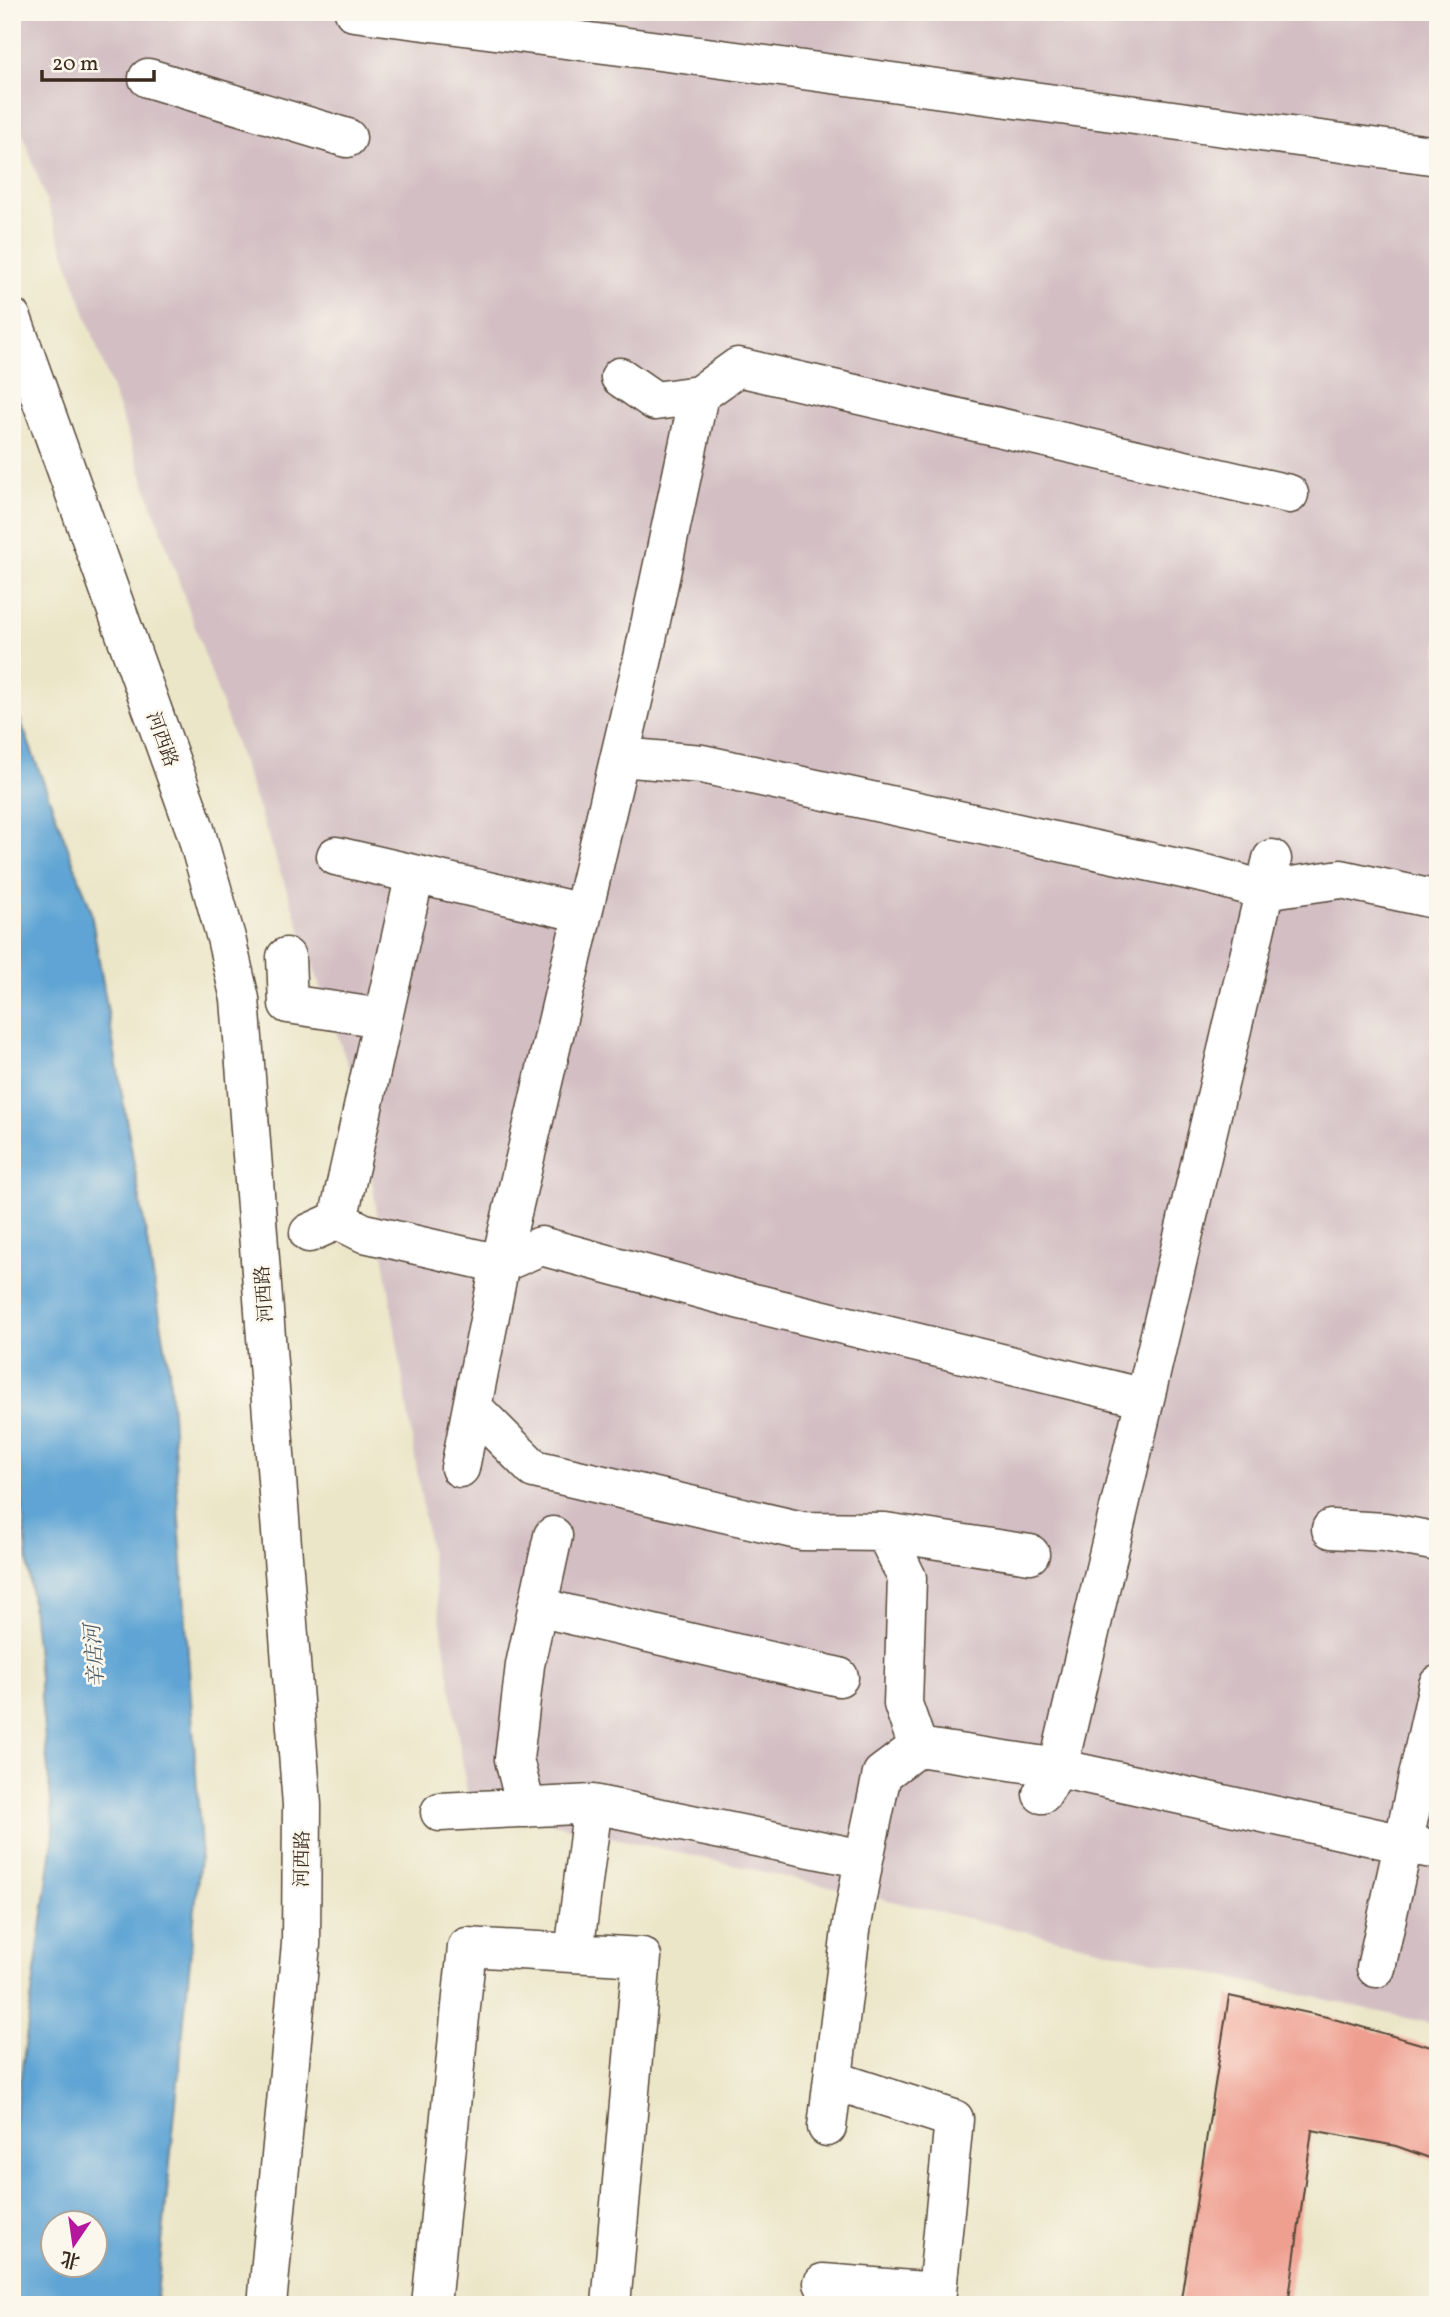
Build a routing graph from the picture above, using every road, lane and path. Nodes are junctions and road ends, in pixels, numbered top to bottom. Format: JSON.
{"nodes":[{"id":1,"x":354,"y":12,"type":"edge"},
{"id":2,"x":148,"y":78,"type":"dead end"},
{"id":3,"x":347,"y":138,"type":"dead end"},
{"id":4,"x":1438,"y":156,"type":"edge"},
{"id":5,"x":12,"y":318,"type":"edge"},
{"id":6,"x":620,"y":377,"type":"dead end"},
{"id":7,"x":699,"y":395,"type":"junction"},
{"id":8,"x":1289,"y":494,"type":"dead end"},
{"id":9,"x":620,"y":757,"type":"junction"},
{"id":10,"x":336,"y":856,"type":"dead end"},
{"id":11,"x":415,"y":874,"type":"junction"},
{"id":12,"x":1268,"y":874,"type":"junction"},
{"id":13,"x":1438,"y":900,"type":"edge"},
{"id":14,"x":583,"y":913,"type":"junction"},
{"id":15,"x":286,"y":957,"type":"dead end"},
{"id":16,"x":382,"y":1018,"type":"junction"},
{"id":17,"x":500,"y":1264,"type":"junction"},
{"id":18,"x":1145,"y":1398,"type":"junction"},
{"id":19,"x":472,"y":1407,"type":"junction"},
{"id":20,"x":460,"y":1468,"type":"dead end"},
{"id":21,"x":1331,"y":1529,"type":"dead end"},
{"id":22,"x":885,"y":1532,"type":"junction"},
{"id":23,"x":553,"y":1536,"type":"dead end"},
{"id":24,"x":1438,"y":1542,"type":"edge"},
{"id":25,"x":1030,"y":1554,"type":"dead end"},
{"id":26,"x":537,"y":1607,"type":"junction"},
{"id":27,"x":839,"y":1677,"type":"dead end"},
{"id":28,"x":1438,"y":1685,"type":"edge"},
{"id":29,"x":918,"y":1747,"type":"junction"},
{"id":30,"x":1050,"y":1781,"type":"junction"},
{"id":31,"x":593,"y":1804,"type":"junction"},
{"id":32,"x":526,"y":1808,"type":"junction"},
{"id":33,"x":440,"y":1812,"type":"dead end"},
{"id":34,"x":1421,"y":1847,"type":"edge"},
{"id":35,"x":864,"y":1859,"type":"junction"},
{"id":36,"x":573,"y":1953,"type":"junction"},
{"id":37,"x":1377,"y":1968,"type":"dead end"},
{"id":38,"x":833,"y":2080,"type":"junction"},
{"id":39,"x":827,"y":2127,"type":"dead end"},
{"id":40,"x":823,"y":2283,"type":"dead end"},
{"id":41,"x":267,"y":2305,"type":"edge"},
{"id":42,"x":431,"y":2305,"type":"edge"},
{"id":43,"x":611,"y":2305,"type":"edge"}],
"edges":[{"from":1,"to":4,"type":"street"},
{"from":2,"to":3,"type":"street"},
{"from":5,"to":41,"type":"street","name":"河西路"},
{"from":6,"to":7,"type":"street"},
{"from":7,"to":8,"type":"street"},
{"from":7,"to":9,"type":"street"},
{"from":9,"to":12,"type":"street"},
{"from":9,"to":14,"type":"street"},
{"from":10,"to":11,"type":"street"},
{"from":11,"to":14,"type":"street"},
{"from":11,"to":16,"type":"street"},
{"from":12,"to":13,"type":"street"},
{"from":12,"to":18,"type":"street"},
{"from":14,"to":17,"type":"street"},
{"from":15,"to":16,"type":"street"},
{"from":16,"to":17,"type":"street"},
{"from":17,"to":18,"type":"street"},
{"from":17,"to":19,"type":"street"},
{"from":18,"to":30,"type":"street"},
{"from":19,"to":20,"type":"street"},
{"from":19,"to":22,"type":"street"},
{"from":21,"to":24,"type":"street"},
{"from":22,"to":25,"type":"street"},
{"from":22,"to":29,"type":"street"},
{"from":23,"to":26,"type":"street"},
{"from":26,"to":27,"type":"street"},
{"from":26,"to":32,"type":"street"},
{"from":28,"to":34,"type":"street"},
{"from":29,"to":30,"type":"street"},
{"from":29,"to":35,"type":"street"},
{"from":30,"to":34,"type":"street"},
{"from":31,"to":32,"type":"street"},
{"from":31,"to":35,"type":"street"},
{"from":31,"to":36,"type":"street"},
{"from":32,"to":33,"type":"street"},
{"from":34,"to":37,"type":"street"},
{"from":35,"to":38,"type":"street"},
{"from":36,"to":42,"type":"street"},
{"from":36,"to":43,"type":"street"},
{"from":38,"to":39,"type":"street"},
{"from":38,"to":40,"type":"street"}]}
